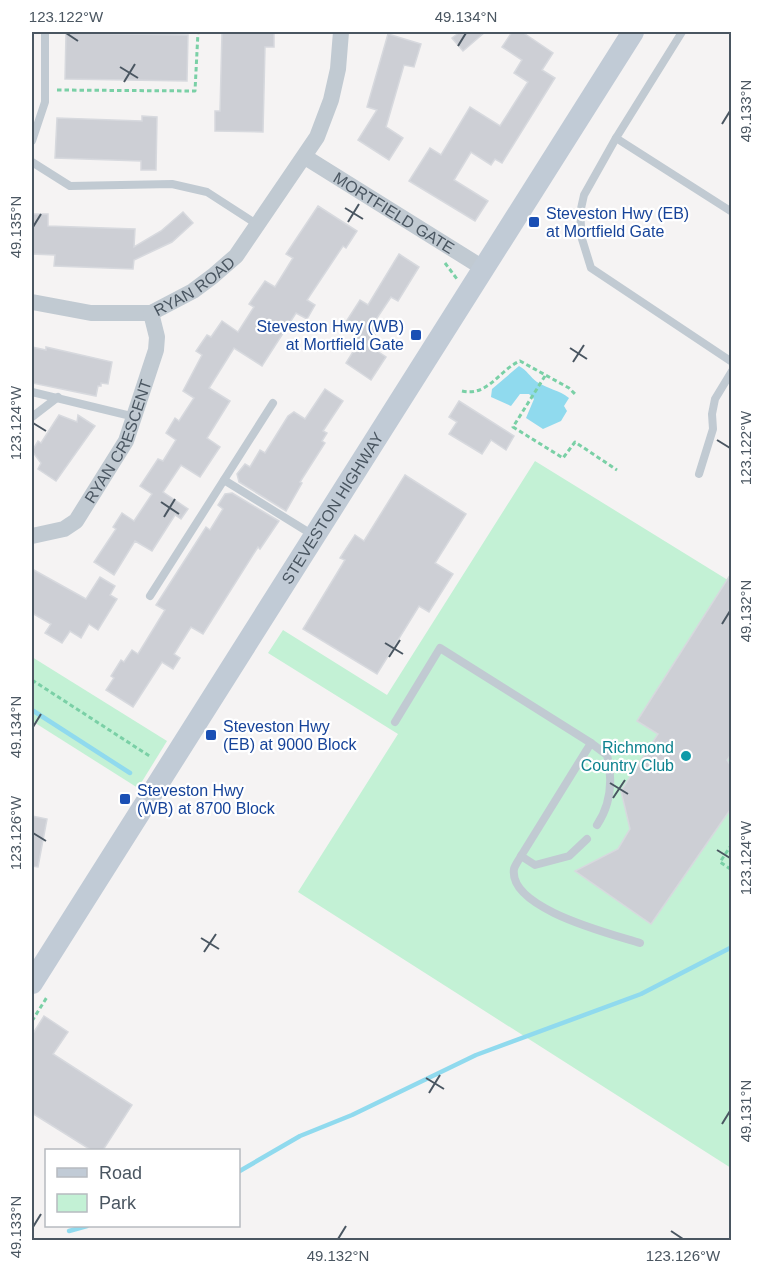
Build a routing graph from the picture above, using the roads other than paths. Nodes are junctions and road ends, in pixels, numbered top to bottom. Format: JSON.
{"nodes":[{"id":1,"x":45,"y":32,"type":"edge"},
{"id":2,"x":341,"y":32,"type":"edge"},
{"id":3,"x":633,"y":32,"type":"edge"},
{"id":4,"x":682,"y":32,"type":"edge"},
{"id":5,"x":616,"y":138,"type":"junction"},
{"id":6,"x":32,"y":141,"type":"edge"},
{"id":7,"x":305,"y":157,"type":"junction"},
{"id":8,"x":33,"y":161,"type":"edge"},
{"id":9,"x":732,"y":212,"type":"edge"},
{"id":10,"x":258,"y":225,"type":"junction"},
{"id":11,"x":483,"y":268,"type":"junction"},
{"id":12,"x":32,"y":302,"type":"edge"},
{"id":13,"x":151,"y":313,"type":"junction"},
{"id":14,"x":732,"y":362,"type":"edge"},
{"id":15,"x":732,"y":370,"type":"edge"},
{"id":16,"x":32,"y":392,"type":"edge"},
{"id":17,"x":58,"y":397,"type":"junction"},
{"id":18,"x":273,"y":403,"type":"dead end"},
{"id":19,"x":32,"y":417,"type":"edge"},
{"id":20,"x":136,"y":417,"type":"junction"},
{"id":21,"x":699,"y":474,"type":"dead end"},
{"id":22,"x":224,"y":480,"type":"junction"},
{"id":23,"x":32,"y":536,"type":"edge"},
{"id":24,"x":314,"y":536,"type":"junction"},
{"id":25,"x":150,"y":596,"type":"dead end"},
{"id":26,"x":395,"y":722,"type":"dead end"},
{"id":27,"x":591,"y":743,"type":"junction"},
{"id":28,"x":597,"y":825,"type":"dead end"},
{"id":29,"x":587,"y":839,"type":"dead end"},
{"id":30,"x":521,"y":856,"type":"junction"},
{"id":31,"x":640,"y":944,"type":"dead end"},
{"id":32,"x":32,"y":982,"type":"edge"}],
"edges":[{"from":1,"to":6,"type":"lane"},
{"from":2,"to":7,"type":"street","name":"RYAN ROAD"},
{"from":3,"to":11,"type":"main road","name":"STEVESTON HIGHWAY"},
{"from":4,"to":5,"type":"lane"},
{"from":5,"to":9,"type":"lane"},
{"from":5,"to":14,"type":"lane"},
{"from":7,"to":10,"type":"street","name":"RYAN ROAD"},
{"from":7,"to":11,"type":"street","name":"MORTFIELD GATE"},
{"from":8,"to":10,"type":"lane"},
{"from":10,"to":13,"type":"street","name":"RYAN ROAD"},
{"from":11,"to":24,"type":"main road","name":"STEVESTON HIGHWAY"},
{"from":12,"to":13,"type":"street","name":"RYAN ROAD"},
{"from":13,"to":20,"type":"street","name":"RYAN CRESCENT"},
{"from":15,"to":21,"type":"lane"},
{"from":16,"to":17,"type":"lane"},
{"from":17,"to":19,"type":"lane"},
{"from":17,"to":20,"type":"lane"},
{"from":18,"to":22,"type":"lane"},
{"from":20,"to":23,"type":"street","name":"RYAN CRESCENT"},
{"from":22,"to":24,"type":"lane"},
{"from":22,"to":25,"type":"lane"},
{"from":24,"to":32,"type":"main road","name":"STEVESTON HIGHWAY"},
{"from":26,"to":27,"type":"lane"},
{"from":27,"to":28,"type":"lane"},
{"from":27,"to":30,"type":"lane"},
{"from":29,"to":30,"type":"lane"},
{"from":30,"to":31,"type":"lane"}]}
